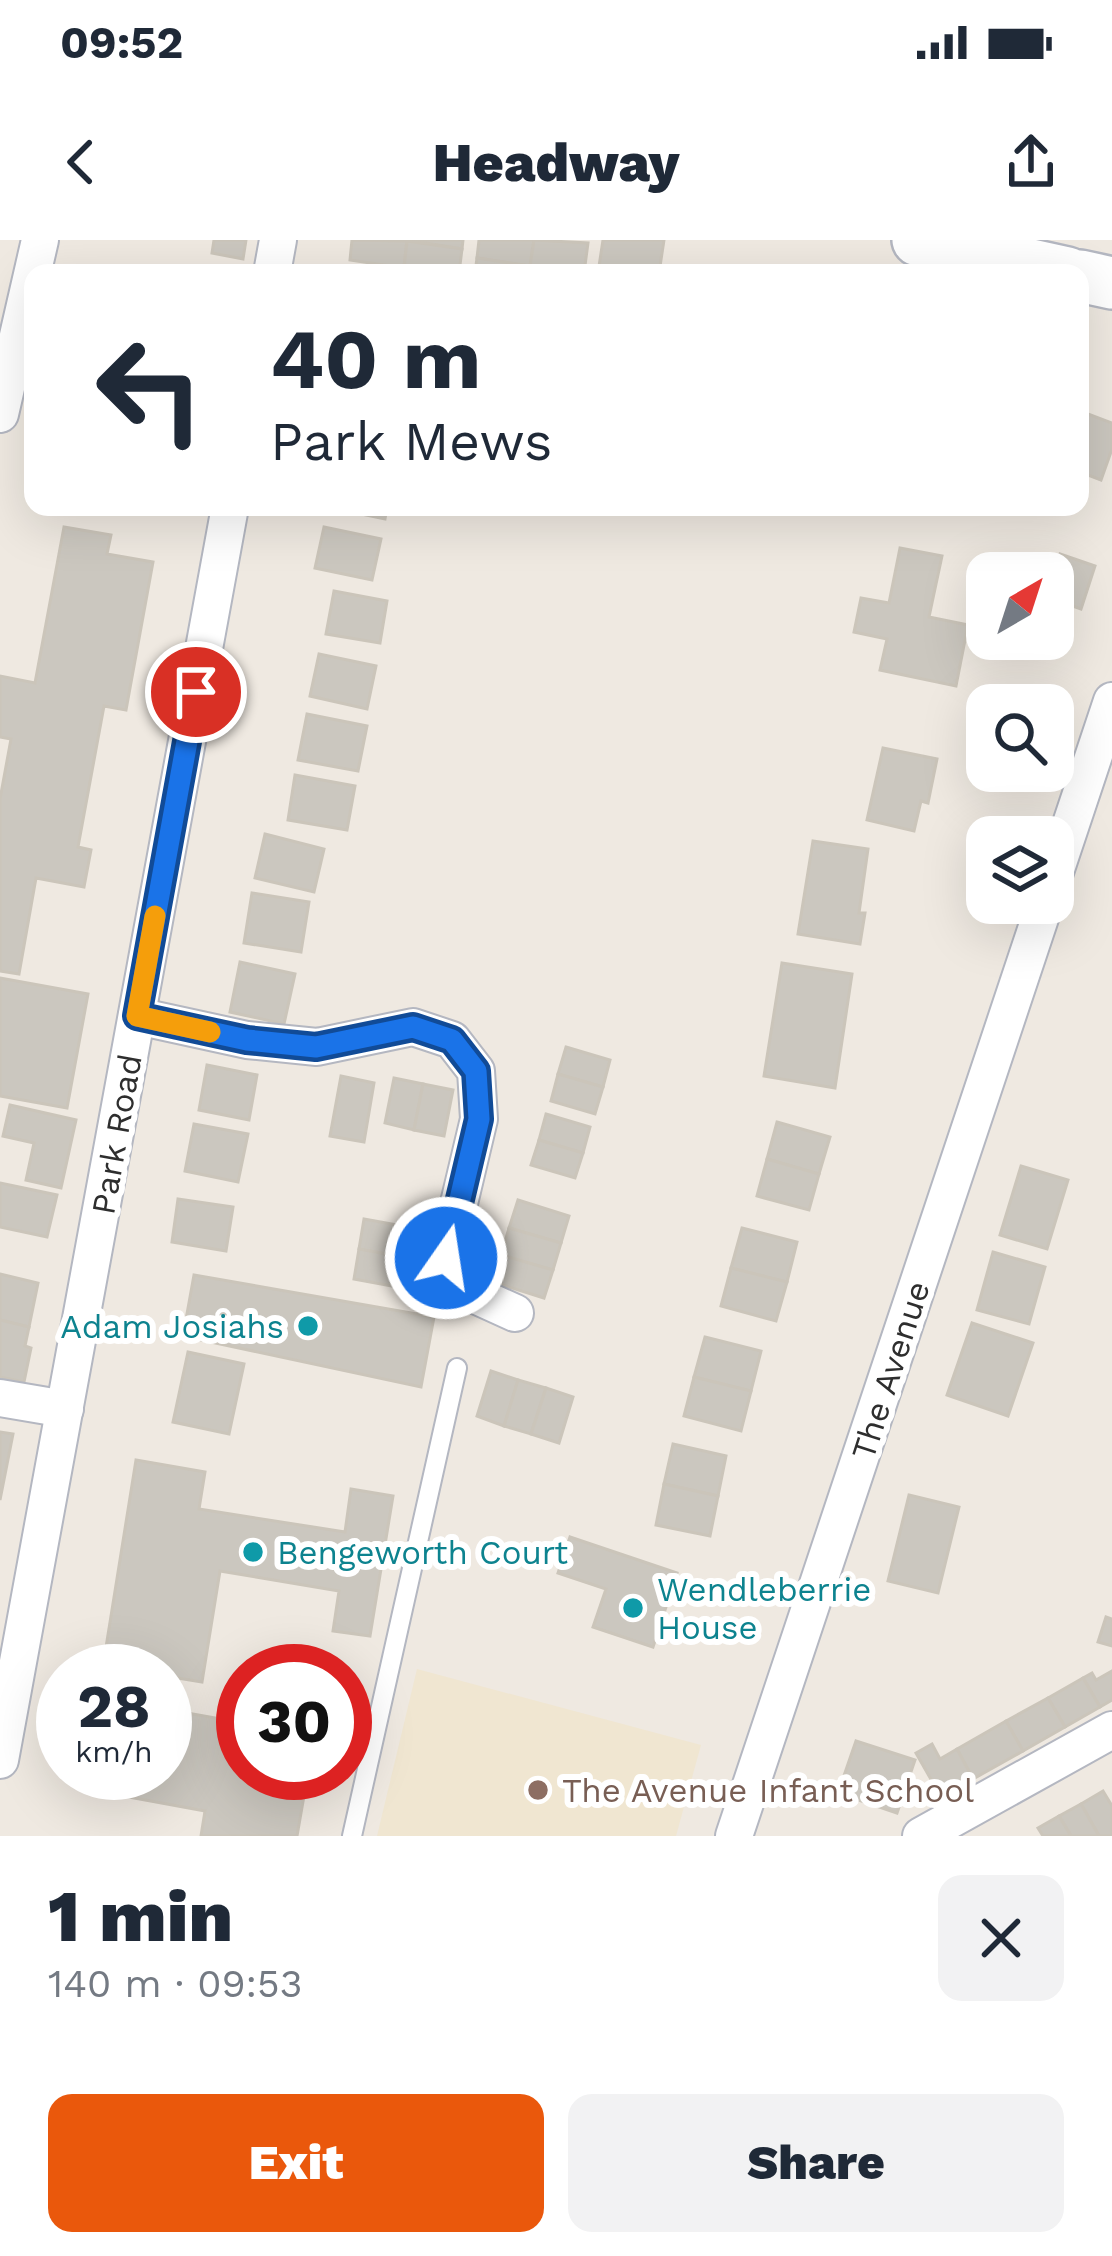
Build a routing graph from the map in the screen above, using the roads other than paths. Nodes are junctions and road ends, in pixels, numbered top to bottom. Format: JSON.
{"nodes":[{"id":1,"x":918,"y":240,"type":"edge"},
{"id":2,"x":1026,"y":264,"type":"edge"},
{"id":3,"x":24,"y":310,"type":"edge"},
{"id":4,"x":0,"y":414,"type":"edge"},
{"id":5,"x":228,"y":516,"type":"edge"},
{"id":6,"x":1112,"y":701,"type":"edge"},
{"id":7,"x":1074,"y":816,"type":"edge"},
{"id":8,"x":1038,"y":924,"type":"edge"},
{"id":9,"x":137,"y":1016,"type":"junction"},
{"id":10,"x":515,"y":1313,"type":"dead end"},
{"id":11,"x":457,"y":1368,"type":"dead end"},
{"id":12,"x":0,"y":1398,"type":"edge"},
{"id":13,"x":65,"y":1409,"type":"junction"},
{"id":14,"x":1112,"y":1730,"type":"edge"},
{"id":15,"x":0,"y":1760,"type":"edge"},
{"id":16,"x":352,"y":1836,"type":"edge"},
{"id":17,"x":734,"y":1836,"type":"edge"},
{"id":18,"x":921,"y":1836,"type":"edge"}],
"edges":[{"from":1,"to":2,"type":"street"},
{"from":3,"to":4,"type":"street"},
{"from":5,"to":9,"type":"street","name":"Park Road"},
{"from":6,"to":7,"type":"street"},
{"from":8,"to":17,"type":"street","name":"The Avenue"},
{"from":9,"to":10,"type":"street"},
{"from":9,"to":13,"type":"street","name":"Park Road"},
{"from":11,"to":16,"type":"lane"},
{"from":12,"to":13,"type":"street"},
{"from":13,"to":15,"type":"street","name":"Park Road"},
{"from":14,"to":18,"type":"street"}]}
